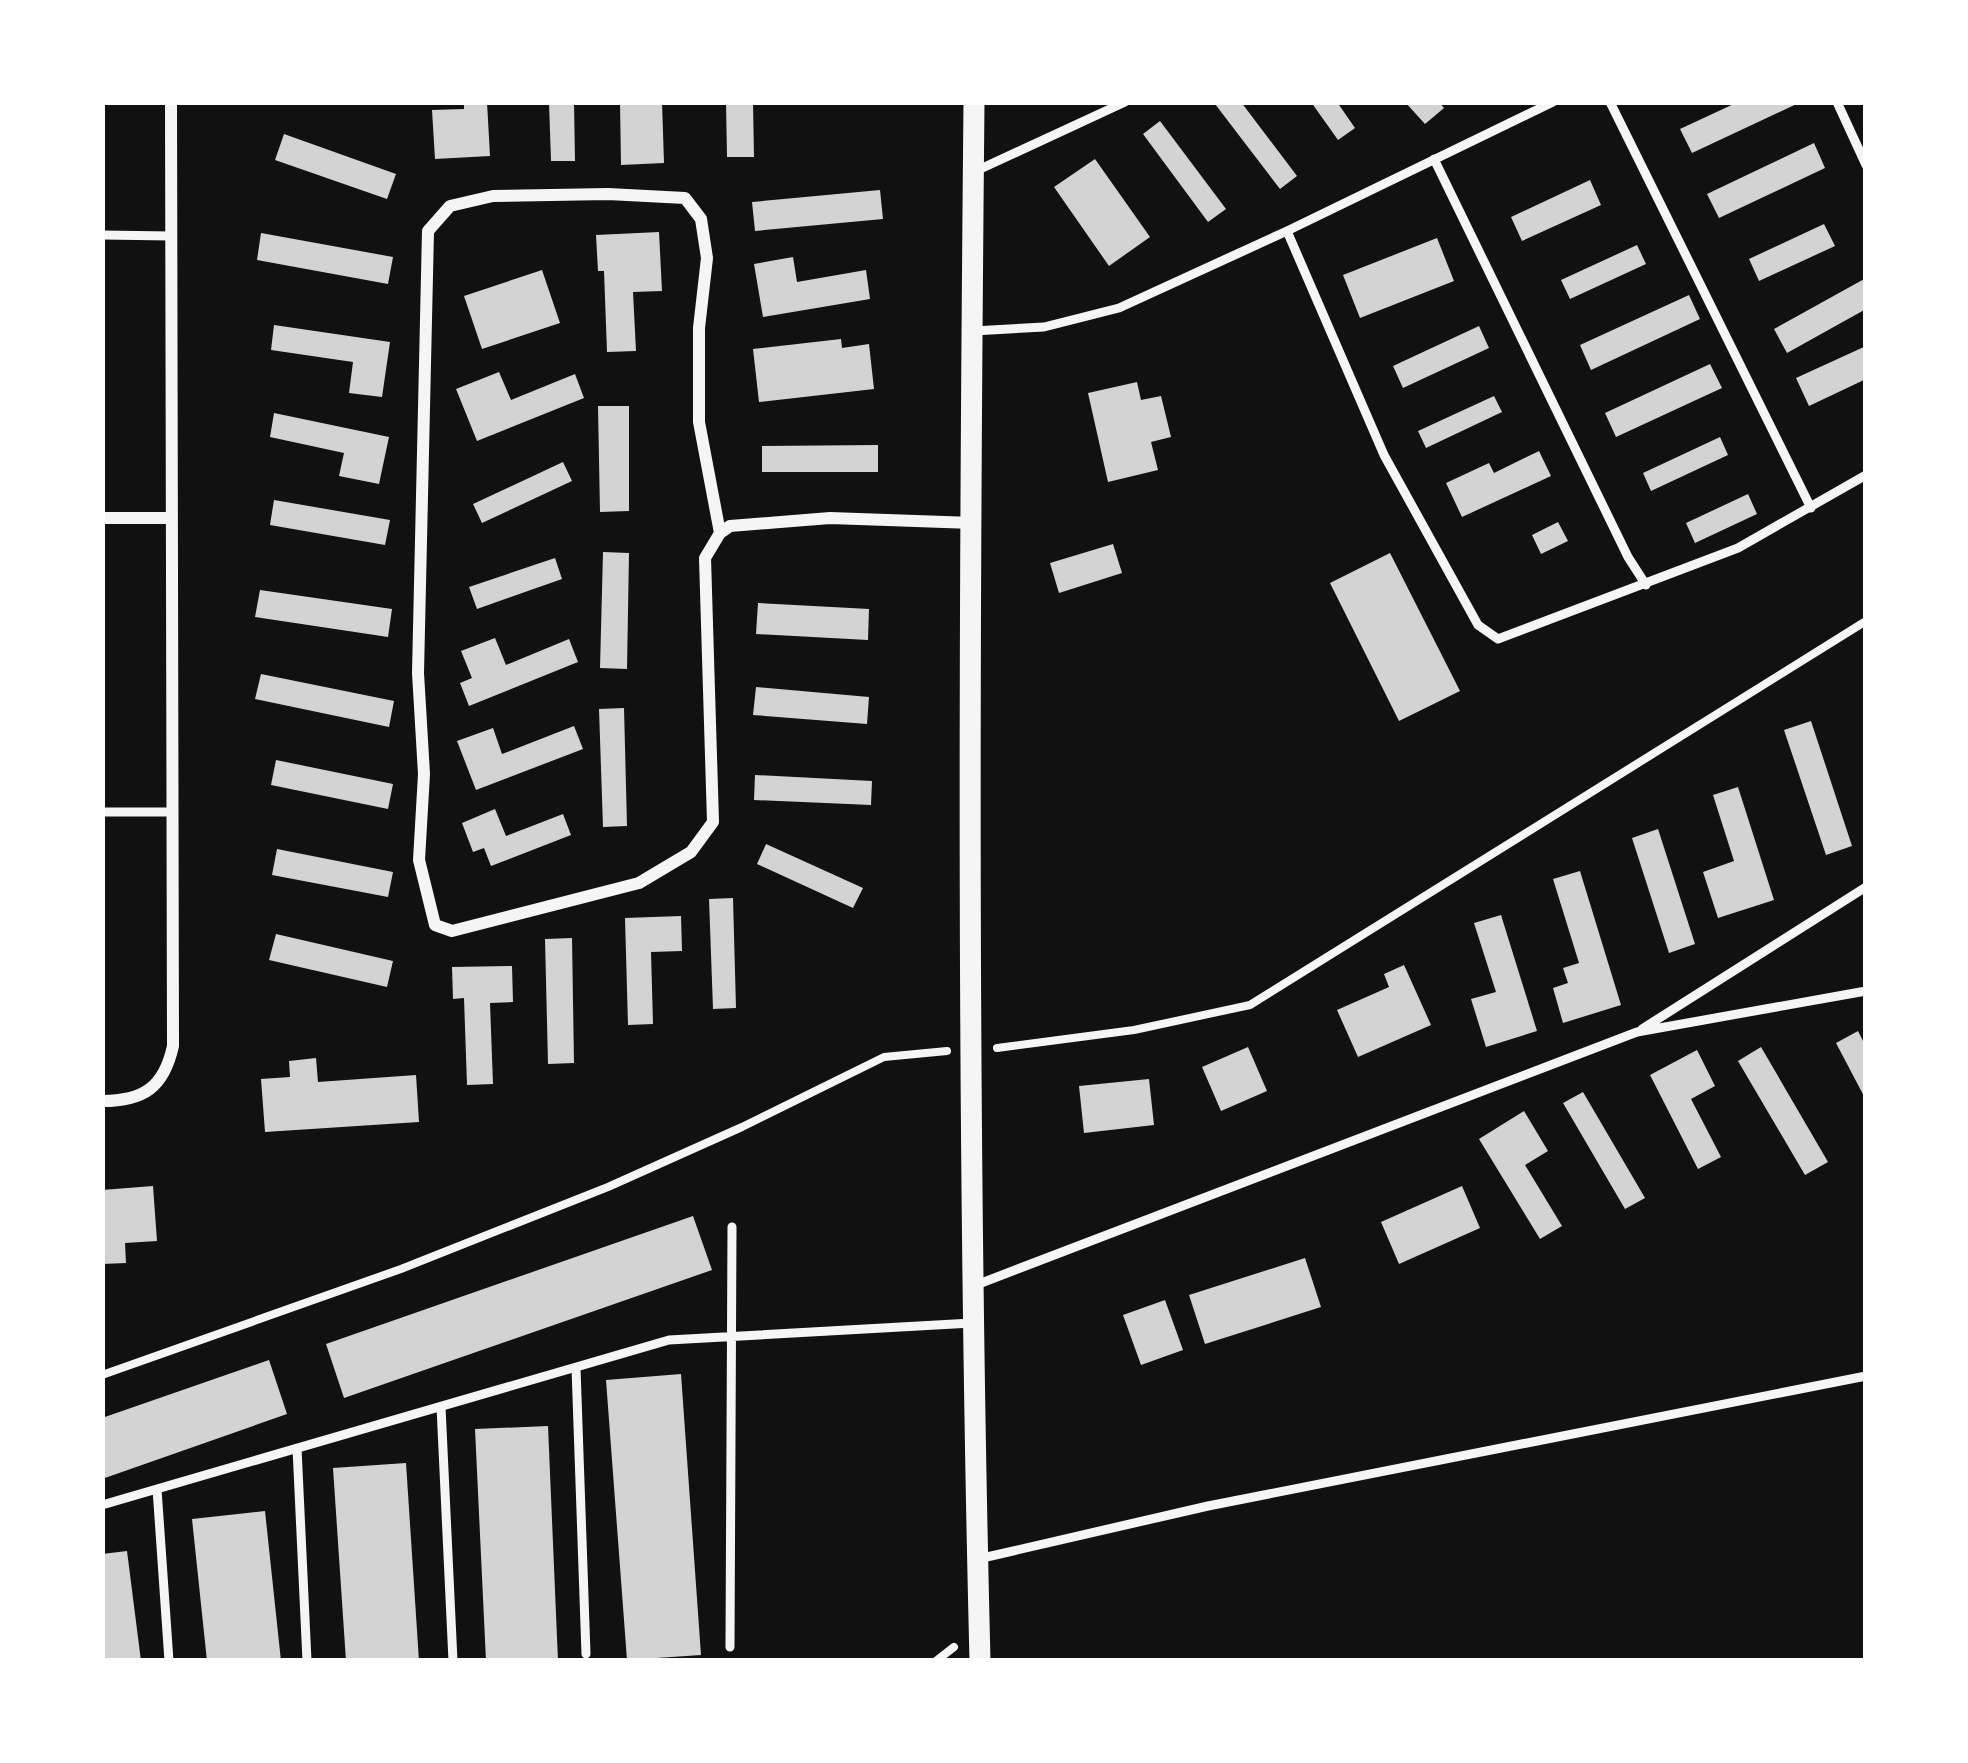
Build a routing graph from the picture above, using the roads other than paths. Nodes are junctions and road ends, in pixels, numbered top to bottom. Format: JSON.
{"nodes":[{"id":1,"x":171,"y":102,"type":"edge"},
{"id":2,"x":974,"y":102,"type":"edge"},
{"id":3,"x":1125,"y":102,"type":"edge"},
{"id":4,"x":1553,"y":102,"type":"edge"},
{"id":5,"x":1610,"y":102,"type":"edge"},
{"id":6,"x":1837,"y":102,"type":"edge"},
{"id":7,"x":1434,"y":159,"type":"junction"},
{"id":8,"x":1866,"y":165,"type":"edge"},
{"id":9,"x":974,"y":172,"type":"junction"},
{"id":10,"x":1287,"y":231,"type":"junction"},
{"id":11,"x":102,"y":235,"type":"edge"},
{"id":12,"x":171,"y":236,"type":"junction"},
{"id":13,"x":973,"y":331,"type":"junction"},
{"id":14,"x":1866,"y":475,"type":"edge"},
{"id":15,"x":1811,"y":508,"type":"junction"},
{"id":16,"x":102,"y":518,"type":"edge"},
{"id":17,"x":170,"y":518,"type":"junction"},
{"id":18,"x":973,"y":523,"type":"junction"},
{"id":19,"x":720,"y":532,"type":"junction"},
{"id":20,"x":1646,"y":585,"type":"junction"},
{"id":21,"x":102,"y":812,"type":"edge"},
{"id":22,"x":172,"y":812,"type":"junction"},
{"id":23,"x":1866,"y":887,"type":"edge"},
{"id":24,"x":1866,"y":991,"type":"edge"},
{"id":25,"x":1637,"y":1032,"type":"junction"},
{"id":26,"x":102,"y":1100,"type":"edge"},
{"id":27,"x":732,"y":1227,"type":"dead end"},
{"id":28,"x":971,"y":1287,"type":"junction"},
{"id":29,"x":972,"y":1323,"type":"junction"},
{"id":30,"x":731,"y":1337,"type":"junction"},
{"id":31,"x":576,"y":1368,"type":"junction"},
{"id":32,"x":1866,"y":1376,"type":"edge"},
{"id":33,"x":441,"y":1406,"type":"junction"},
{"id":34,"x":297,"y":1448,"type":"junction"},
{"id":35,"x":157,"y":1489,"type":"junction"},
{"id":36,"x":102,"y":1504,"type":"edge"},
{"id":37,"x":978,"y":1559,"type":"junction"},
{"id":38,"x":730,"y":1647,"type":"dead end"},
{"id":39,"x":586,"y":1654,"type":"dead end"},
{"id":40,"x":169,"y":1661,"type":"edge"},
{"id":41,"x":307,"y":1661,"type":"edge"},
{"id":42,"x":453,"y":1661,"type":"edge"},
{"id":43,"x":980,"y":1661,"type":"edge"}],
"edges":[{"from":1,"to":12,"type":"street"},
{"from":2,"to":9,"type":"street"},
{"from":3,"to":9,"type":"lane"},
{"from":4,"to":7,"type":"lane"},
{"from":5,"to":15,"type":"lane"},
{"from":6,"to":8,"type":"lane"},
{"from":7,"to":10,"type":"lane"},
{"from":7,"to":20,"type":"lane"},
{"from":9,"to":13,"type":"street"},
{"from":10,"to":13,"type":"lane"},
{"from":10,"to":20,"type":"lane"},
{"from":11,"to":12,"type":"lane"},
{"from":12,"to":17,"type":"street"},
{"from":13,"to":18,"type":"street"},
{"from":14,"to":15,"type":"lane"},
{"from":15,"to":20,"type":"lane"},
{"from":16,"to":17,"type":"street"},
{"from":17,"to":22,"type":"street"},
{"from":18,"to":19,"type":"street"},
{"from":18,"to":28,"type":"street"},
{"from":19,"to":19,"type":"street"},
{"from":21,"to":22,"type":"lane"},
{"from":22,"to":26,"type":"street"},
{"from":23,"to":25,"type":"lane"},
{"from":24,"to":25,"type":"lane"},
{"from":25,"to":28,"type":"lane"},
{"from":27,"to":30,"type":"lane"},
{"from":28,"to":29,"type":"street"},
{"from":29,"to":30,"type":"lane"},
{"from":29,"to":37,"type":"street"},
{"from":30,"to":31,"type":"lane"},
{"from":30,"to":38,"type":"lane"},
{"from":31,"to":33,"type":"lane"},
{"from":31,"to":39,"type":"lane"},
{"from":32,"to":37,"type":"lane"},
{"from":33,"to":34,"type":"lane"},
{"from":33,"to":42,"type":"lane"},
{"from":34,"to":35,"type":"lane"},
{"from":34,"to":41,"type":"lane"},
{"from":35,"to":36,"type":"lane"},
{"from":35,"to":40,"type":"lane"},
{"from":37,"to":43,"type":"street"}]}
